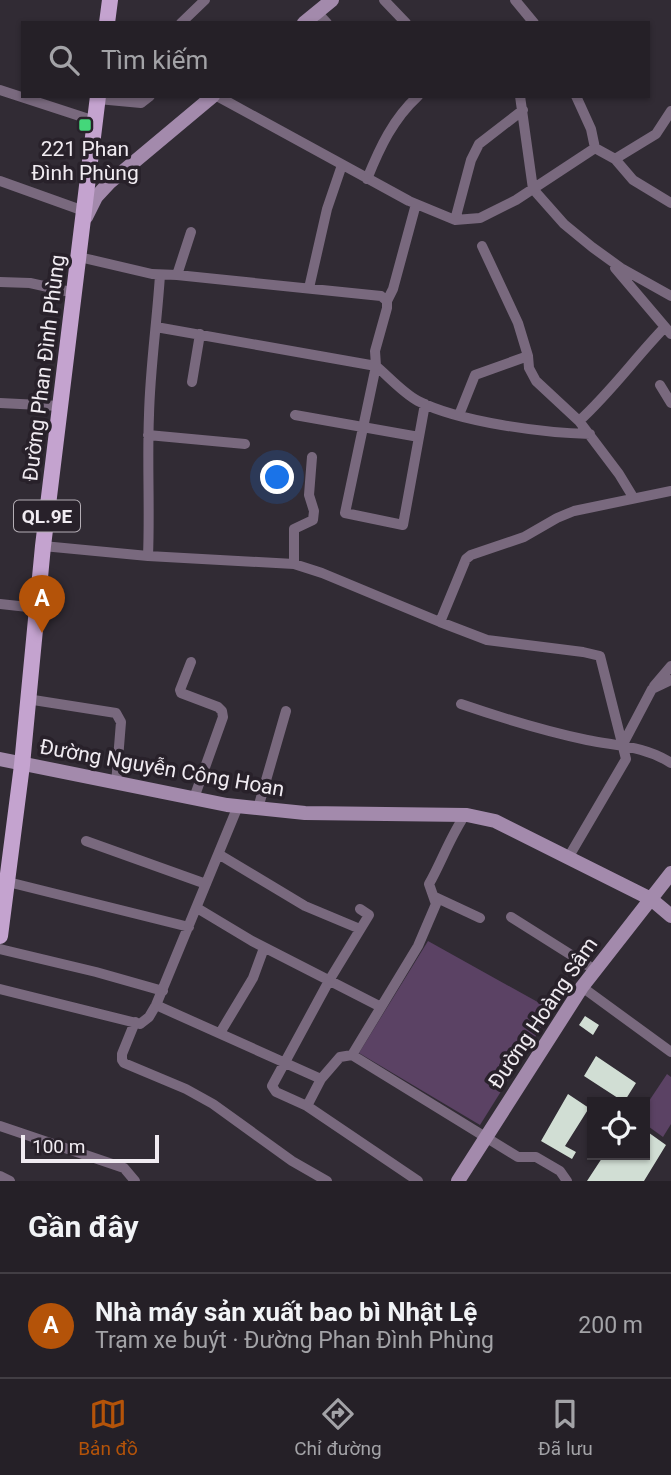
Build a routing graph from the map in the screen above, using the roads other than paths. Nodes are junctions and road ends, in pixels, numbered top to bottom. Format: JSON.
{"nodes":[{"id":1,"x":110,"y":0,"type":"edge"},
{"id":2,"x":205,"y":0,"type":"edge"},
{"id":3,"x":332,"y":0,"type":"edge"},
{"id":4,"x":384,"y":0,"type":"edge"},
{"id":5,"x":514,"y":0,"type":"edge"},
{"id":6,"x":322,"y":18,"type":"edge"},
{"id":7,"x":107,"y":21,"type":"edge"},
{"id":8,"x":183,"y":21,"type":"edge"},
{"id":9,"x":404,"y":21,"type":"edge"},
{"id":10,"x":532,"y":21,"type":"edge"},
{"id":11,"x":0,"y":90,"type":"edge"},
{"id":12,"x":21,"y":97,"type":"edge"},
{"id":13,"x":25,"y":98,"type":"edge"},
{"id":14,"x":98,"y":98,"type":"edge"},
{"id":15,"x":147,"y":98,"type":"edge"},
{"id":16,"x":213,"y":98,"type":"edge"},
{"id":17,"x":219,"y":98,"type":"edge"},
{"id":18,"x":416,"y":98,"type":"edge"},
{"id":19,"x":520,"y":98,"type":"edge"},
{"id":20,"x":577,"y":98,"type":"edge"},
{"id":21,"x":523,"y":110,"type":"junction"},
{"id":22,"x":671,"y":111,"type":"edge"},
{"id":23,"x":95,"y":121,"type":"junction"},
{"id":24,"x":595,"y":148,"type":"junction"},
{"id":25,"x":92,"y":150,"type":"junction"},
{"id":26,"x":615,"y":159,"type":"junction"},
{"id":27,"x":342,"y":165,"type":"junction"},
{"id":28,"x":114,"y":178,"type":"junction"},
{"id":29,"x":367,"y":179,"type":"junction"},
{"id":30,"x":0,"y":181,"type":"edge"},
{"id":31,"x":533,"y":189,"type":"junction"},
{"id":32,"x":671,"y":203,"type":"edge"},
{"id":33,"x":416,"y":204,"type":"junction"},
{"id":34,"x":84,"y":211,"type":"junction"},
{"id":35,"x":455,"y":220,"type":"junction"},
{"id":36,"x":191,"y":232,"type":"dead end"},
{"id":37,"x":81,"y":236,"type":"junction"},
{"id":38,"x":482,"y":246,"type":"dead end"},
{"id":39,"x":79,"y":257,"type":"junction"},
{"id":40,"x":606,"y":258,"type":"junction"},
{"id":41,"x":156,"y":275,"type":"junction"},
{"id":42,"x":177,"y":275,"type":"junction"},
{"id":43,"x":0,"y":282,"type":"edge"},
{"id":44,"x":309,"y":288,"type":"junction"},
{"id":45,"x":75,"y":293,"type":"junction"},
{"id":46,"x":671,"y":296,"type":"edge"},
{"id":47,"x":387,"y":302,"type":"junction"},
{"id":48,"x":156,"y":327,"type":"junction"},
{"id":49,"x":668,"y":331,"type":"edge"},
{"id":50,"x":200,"y":334,"type":"junction"},
{"id":51,"x":528,"y":356,"type":"junction"},
{"id":52,"x":376,"y":366,"type":"junction"},
{"id":53,"x":192,"y":382,"type":"dead end"},
{"id":54,"x":660,"y":386,"type":"dead end"},
{"id":55,"x":0,"y":403,"type":"edge"},
{"id":56,"x":671,"y":403,"type":"edge"},
{"id":57,"x":425,"y":404,"type":"junction"},
{"id":58,"x":60,"y":406,"type":"junction"},
{"id":59,"x":295,"y":415,"type":"dead end"},
{"id":60,"x":458,"y":415,"type":"junction"},
{"id":61,"x":579,"y":421,"type":"junction"},
{"id":62,"x":364,"y":426,"type":"junction"},
{"id":63,"x":590,"y":434,"type":"junction"},
{"id":64,"x":148,"y":435,"type":"junction"},
{"id":65,"x":419,"y":437,"type":"junction"},
{"id":66,"x":245,"y":444,"type":"dead end"},
{"id":67,"x":312,"y":457,"type":"dead end"},
{"id":68,"x":671,"y":491,"type":"edge"},
{"id":69,"x":633,"y":497,"type":"junction"},
{"id":70,"x":43,"y":546,"type":"junction"},
{"id":71,"x":148,"y":556,"type":"junction"},
{"id":72,"x":294,"y":564,"type":"junction"},
{"id":73,"x":0,"y":604,"type":"edge"},
{"id":74,"x":37,"y":608,"type":"junction"},
{"id":75,"x":440,"y":622,"type":"junction"},
{"id":76,"x":191,"y":662,"type":"dead end"},
{"id":77,"x":671,"y":666,"type":"edge"},
{"id":78,"x":671,"y":680,"type":"edge"},
{"id":79,"x":652,"y":689,"type":"junction"},
{"id":80,"x":27,"y":699,"type":"junction"},
{"id":81,"x":461,"y":704,"type":"dead end"},
{"id":82,"x":285,"y":711,"type":"dead end"},
{"id":83,"x":623,"y":744,"type":"junction"},
{"id":84,"x":0,"y":759,"type":"edge"},
{"id":85,"x":671,"y":763,"type":"edge"},
{"id":86,"x":22,"y":765,"type":"junction"},
{"id":87,"x":116,"y":783,"type":"junction"},
{"id":88,"x":194,"y":799,"type":"junction"},
{"id":89,"x":238,"y":806,"type":"junction"},
{"id":90,"x":258,"y":808,"type":"junction"},
{"id":91,"x":465,"y":815,"type":"junction"},
{"id":92,"x":86,"y":841,"type":"dead end"},
{"id":93,"x":220,"y":855,"type":"junction"},
{"id":94,"x":568,"y":858,"type":"junction"},
{"id":95,"x":671,"y":873,"type":"edge"},
{"id":96,"x":4,"y":881,"type":"edge"},
{"id":97,"x":206,"y":884,"type":"junction"},
{"id":98,"x":435,"y":897,"type":"junction"},
{"id":99,"x":651,"y":899,"type":"junction"},
{"id":100,"x":197,"y":908,"type":"junction"},
{"id":101,"x":360,"y":909,"type":"dead end"},
{"id":102,"x":671,"y":916,"type":"edge"},
{"id":103,"x":510,"y":917,"type":"dead end"},
{"id":104,"x":480,"y":918,"type":"dead end"},
{"id":105,"x":189,"y":927,"type":"junction"},
{"id":106,"x":360,"y":929,"type":"junction"},
{"id":107,"x":0,"y":936,"type":"edge"},
{"id":108,"x":264,"y":948,"type":"junction"},
{"id":109,"x":0,"y":949,"type":"edge"},
{"id":110,"x":595,"y":970,"type":"junction"},
{"id":111,"x":330,"y":979,"type":"junction"},
{"id":112,"x":582,"y":987,"type":"junction"},
{"id":113,"x":0,"y":989,"type":"edge"},
{"id":114,"x":163,"y":991,"type":"junction"},
{"id":115,"x":156,"y":1006,"type":"junction"},
{"id":116,"x":381,"y":1007,"type":"junction"},
{"id":117,"x":135,"y":1022,"type":"junction"},
{"id":118,"x":220,"y":1032,"type":"junction"},
{"id":119,"x":671,"y":1052,"type":"edge"},
{"id":120,"x":352,"y":1055,"type":"junction"},
{"id":121,"x":284,"y":1061,"type":"junction"},
{"id":122,"x":321,"y":1079,"type":"junction"},
{"id":123,"x":307,"y":1106,"type":"junction"},
{"id":124,"x":0,"y":1126,"type":"edge"},
{"id":125,"x":486,"y":1136,"type":"junction"},
{"id":126,"x":0,"y":1176,"type":"edge"},
{"id":127,"x":10,"y":1181,"type":"edge"},
{"id":128,"x":135,"y":1181,"type":"edge"},
{"id":129,"x":327,"y":1181,"type":"edge"},
{"id":130,"x":418,"y":1181,"type":"edge"},
{"id":131,"x":458,"y":1181,"type":"edge"},
{"id":132,"x":567,"y":1181,"type":"edge"}],
"edges":[{"from":1,"to":7,"type":"main road"},
{"from":2,"to":8,"type":"street"},
{"from":3,"to":6,"type":"main road"},
{"from":4,"to":9,"type":"street"},
{"from":5,"to":10,"type":"street"},
{"from":11,"to":12,"type":"street"},
{"from":13,"to":23,"type":"street"},
{"from":14,"to":15,"type":"street"},
{"from":14,"to":23,"type":"main road","name":"Đường Phan Đình Phùng","number":"QL.9E"},
{"from":16,"to":28,"type":"main road"},
{"from":17,"to":27,"type":"street"},
{"from":18,"to":29,"type":"street"},
{"from":19,"to":21,"type":"street"},
{"from":20,"to":24,"type":"street"},
{"from":21,"to":31,"type":"street"},
{"from":21,"to":35,"type":"street"},
{"from":22,"to":26,"type":"street"},
{"from":23,"to":25,"type":"main road","name":"Đường Phan Đình Phùng","number":"QL.9E"},
{"from":24,"to":26,"type":"street"},
{"from":24,"to":31,"type":"street"},
{"from":25,"to":28,"type":"main road"},
{"from":25,"to":34,"type":"main road","name":"Đường Phan Đình Phùng","number":"QL.9E"},
{"from":26,"to":32,"type":"street"},
{"from":27,"to":29,"type":"street"},
{"from":27,"to":44,"type":"street"},
{"from":28,"to":37,"type":"main road"},
{"from":29,"to":33,"type":"street"},
{"from":30,"to":34,"type":"street"},
{"from":31,"to":35,"type":"street"},
{"from":31,"to":40,"type":"street"},
{"from":33,"to":35,"type":"street"},
{"from":33,"to":47,"type":"street"},
{"from":34,"to":37,"type":"main road","name":"Đường Phan Đình Phùng","number":"QL.9E"},
{"from":36,"to":42,"type":"street"},
{"from":37,"to":39,"type":"main road","name":"Đường Phan Đình Phùng","number":"QL.9E"},
{"from":38,"to":51,"type":"street"},
{"from":39,"to":41,"type":"street"},
{"from":39,"to":45,"type":"main road","name":"Đường Phan Đình Phùng","number":"QL.9E"},
{"from":40,"to":46,"type":"street"},
{"from":40,"to":49,"type":"street"},
{"from":41,"to":42,"type":"street"},
{"from":41,"to":48,"type":"street"},
{"from":42,"to":44,"type":"street"},
{"from":43,"to":45,"type":"street"},
{"from":44,"to":47,"type":"street"},
{"from":45,"to":58,"type":"main road","name":"Đường Phan Đình Phùng","number":"QL.9E"},
{"from":47,"to":52,"type":"street"},
{"from":48,"to":50,"type":"street"},
{"from":48,"to":64,"type":"street"},
{"from":49,"to":61,"type":"street"},
{"from":50,"to":52,"type":"street"},
{"from":50,"to":53,"type":"street"},
{"from":51,"to":60,"type":"street"},
{"from":51,"to":61,"type":"street"},
{"from":52,"to":57,"type":"street"},
{"from":52,"to":62,"type":"street"},
{"from":54,"to":56,"type":"street"},
{"from":55,"to":58,"type":"street"},
{"from":57,"to":60,"type":"street"},
{"from":57,"to":65,"type":"street"},
{"from":58,"to":70,"type":"main road","name":"Đường Phan Đình Phùng","number":"QL.9E"},
{"from":59,"to":62,"type":"street"},
{"from":60,"to":63,"type":"street"},
{"from":61,"to":63,"type":"street"},
{"from":62,"to":65,"type":"street"},
{"from":62,"to":65,"type":"street"},
{"from":63,"to":69,"type":"street"},
{"from":64,"to":66,"type":"street"},
{"from":64,"to":71,"type":"street"},
{"from":67,"to":72,"type":"street"},
{"from":68,"to":69,"type":"street"},
{"from":69,"to":75,"type":"street"},
{"from":70,"to":71,"type":"street"},
{"from":70,"to":74,"type":"main road","name":"Đường Phan Đình Phùng","number":"QL.9E"},
{"from":71,"to":72,"type":"street"},
{"from":72,"to":75,"type":"street"},
{"from":73,"to":74,"type":"street"},
{"from":74,"to":80,"type":"main road","name":"Đường Phan Đình Phùng","number":"QL.9E"},
{"from":75,"to":83,"type":"street"},
{"from":76,"to":88,"type":"street"},
{"from":77,"to":79,"type":"street"},
{"from":78,"to":79,"type":"street"},
{"from":79,"to":83,"type":"street"},
{"from":80,"to":86,"type":"main road","name":"Đường Phan Đình Phùng","number":"QL.9E"},
{"from":80,"to":87,"type":"street"},
{"from":81,"to":83,"type":"street"},
{"from":82,"to":90,"type":"street"},
{"from":83,"to":85,"type":"street"},
{"from":83,"to":94,"type":"street"},
{"from":84,"to":86,"type":"main road","name":"Đường Nguyễn Công Hoan"},
{"from":86,"to":87,"type":"main road","name":"Đường Nguyễn Công Hoan"},
{"from":86,"to":96,"type":"main road","name":"Đường Phan Đình Phùng","number":"QL.9E"},
{"from":87,"to":88,"type":"main road","name":"Đường Nguyễn Công Hoan"},
{"from":88,"to":89,"type":"main road","name":"Đường Nguyễn Công Hoan"},
{"from":89,"to":90,"type":"main road","name":"Đường Nguyễn Công Hoan"},
{"from":89,"to":93,"type":"street"},
{"from":90,"to":91,"type":"main road","name":"Đường Nguyễn Công Hoan"},
{"from":91,"to":94,"type":"main road","name":"Đường Nguyễn Công Hoan"},
{"from":91,"to":98,"type":"street"},
{"from":92,"to":97,"type":"street"},
{"from":93,"to":97,"type":"street"},
{"from":93,"to":106,"type":"street"},
{"from":94,"to":99,"type":"main road","name":"Đường Nguyễn Công Hoan"},
{"from":95,"to":99,"type":"main road","name":"Đường Hoàng Sâm"},
{"from":96,"to":105,"type":"street"},
{"from":96,"to":107,"type":"main road","name":"Đường Phan Đình Phùng","number":"QL.9E"},
{"from":97,"to":100,"type":"street"},
{"from":98,"to":104,"type":"street"},
{"from":98,"to":116,"type":"street"},
{"from":99,"to":102,"type":"main road","name":"Đường Nguyễn Công Hoan"},
{"from":99,"to":110,"type":"main road","name":"Đường Hoàng Sâm"},
{"from":100,"to":105,"type":"street"},
{"from":100,"to":108,"type":"street"},
{"from":101,"to":106,"type":"street"},
{"from":103,"to":110,"type":"street"},
{"from":105,"to":114,"type":"street"},
{"from":106,"to":111,"type":"street"},
{"from":108,"to":111,"type":"street"},
{"from":108,"to":118,"type":"street"},
{"from":109,"to":114,"type":"street"},
{"from":110,"to":112,"type":"main road","name":"Đường Hoàng Sâm"},
{"from":111,"to":116,"type":"street"},
{"from":111,"to":121,"type":"street"},
{"from":112,"to":119,"type":"street"},
{"from":112,"to":125,"type":"main road","name":"Đường Hoàng Sâm"},
{"from":113,"to":117,"type":"street"},
{"from":114,"to":115,"type":"street"},
{"from":115,"to":117,"type":"street"},
{"from":115,"to":118,"type":"street"},
{"from":116,"to":120,"type":"street"},
{"from":117,"to":129,"type":"street"},
{"from":118,"to":121,"type":"street"},
{"from":120,"to":122,"type":"street"},
{"from":120,"to":125,"type":"street"},
{"from":121,"to":122,"type":"street"},
{"from":121,"to":123,"type":"street"},
{"from":122,"to":123,"type":"street"},
{"from":123,"to":130,"type":"street"},
{"from":124,"to":128,"type":"street"},
{"from":125,"to":131,"type":"main road","name":"Đường Hoàng Sâm"},
{"from":125,"to":132,"type":"street"},
{"from":126,"to":127,"type":"street"}]}
